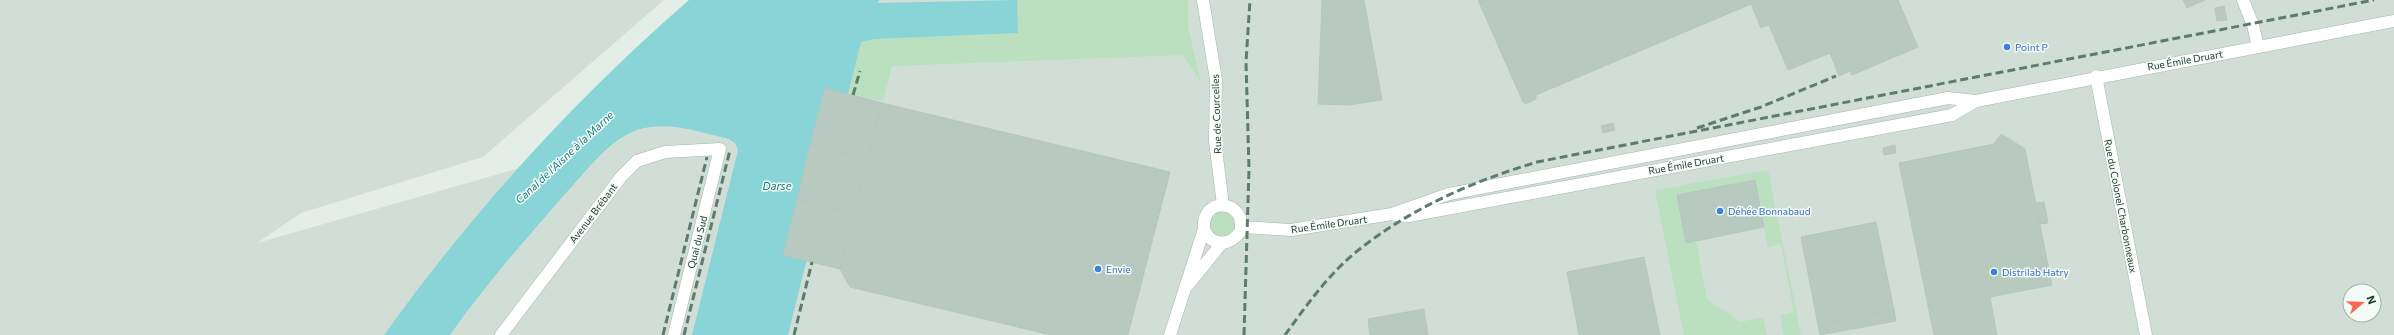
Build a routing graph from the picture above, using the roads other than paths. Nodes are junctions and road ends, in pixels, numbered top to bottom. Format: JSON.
{"nodes":[{"id":1,"x":1203,"y":0,"type":"edge"},
{"id":2,"x":2243,"y":0,"type":"edge"},
{"id":3,"x":2394,"y":21,"type":"edge"},
{"id":4,"x":2258,"y":47,"type":"junction"},
{"id":5,"x":2096,"y":76,"type":"junction"},
{"id":6,"x":1976,"y":101,"type":"junction"},
{"id":7,"x":720,"y":149,"type":"joint"},
{"id":8,"x":1223,"y":205,"type":"junction"},
{"id":9,"x":1392,"y":214,"type":"junction"},
{"id":10,"x":1241,"y":227,"type":"junction"},
{"id":11,"x":1204,"y":229,"type":"junction"},
{"id":12,"x":1222,"y":243,"type":"junction"},
{"id":13,"x":1182,"y":292,"type":"junction"},
{"id":14,"x":501,"y":335,"type":"edge"},
{"id":15,"x":674,"y":335,"type":"edge"},
{"id":16,"x":1170,"y":335,"type":"edge"},
{"id":17,"x":2146,"y":335,"type":"edge"}],
"edges":[{"from":1,"to":8,"type":"street","name":"Rue de Courcelles"},
{"from":2,"to":4,"type":"street"},
{"from":3,"to":4,"type":"street","name":"Rue Émile Druart"},
{"from":4,"to":5,"type":"street","name":"Rue Émile Druart"},
{"from":5,"to":6,"type":"street","name":"Rue Émile Druart"},
{"from":5,"to":17,"type":"street","name":"Rue du Colonel Charbonneaux"},
{"from":6,"to":9,"type":"street","name":"Rue Émile Druart"},
{"from":6,"to":9,"type":"street","name":"Rue Émile Druart"},
{"from":7,"to":14,"type":"street","name":"Avenue Brébant"},
{"from":7,"to":15,"type":"street","name":"Quai du Sud"},
{"from":8,"to":10,"type":"street"},
{"from":8,"to":11,"type":"street"},
{"from":9,"to":10,"type":"street","name":"Rue Émile Druart"},
{"from":10,"to":12,"type":"street"},
{"from":11,"to":12,"type":"street"},
{"from":11,"to":13,"type":"street"},
{"from":12,"to":13,"type":"street"},
{"from":13,"to":16,"type":"street"}]}
